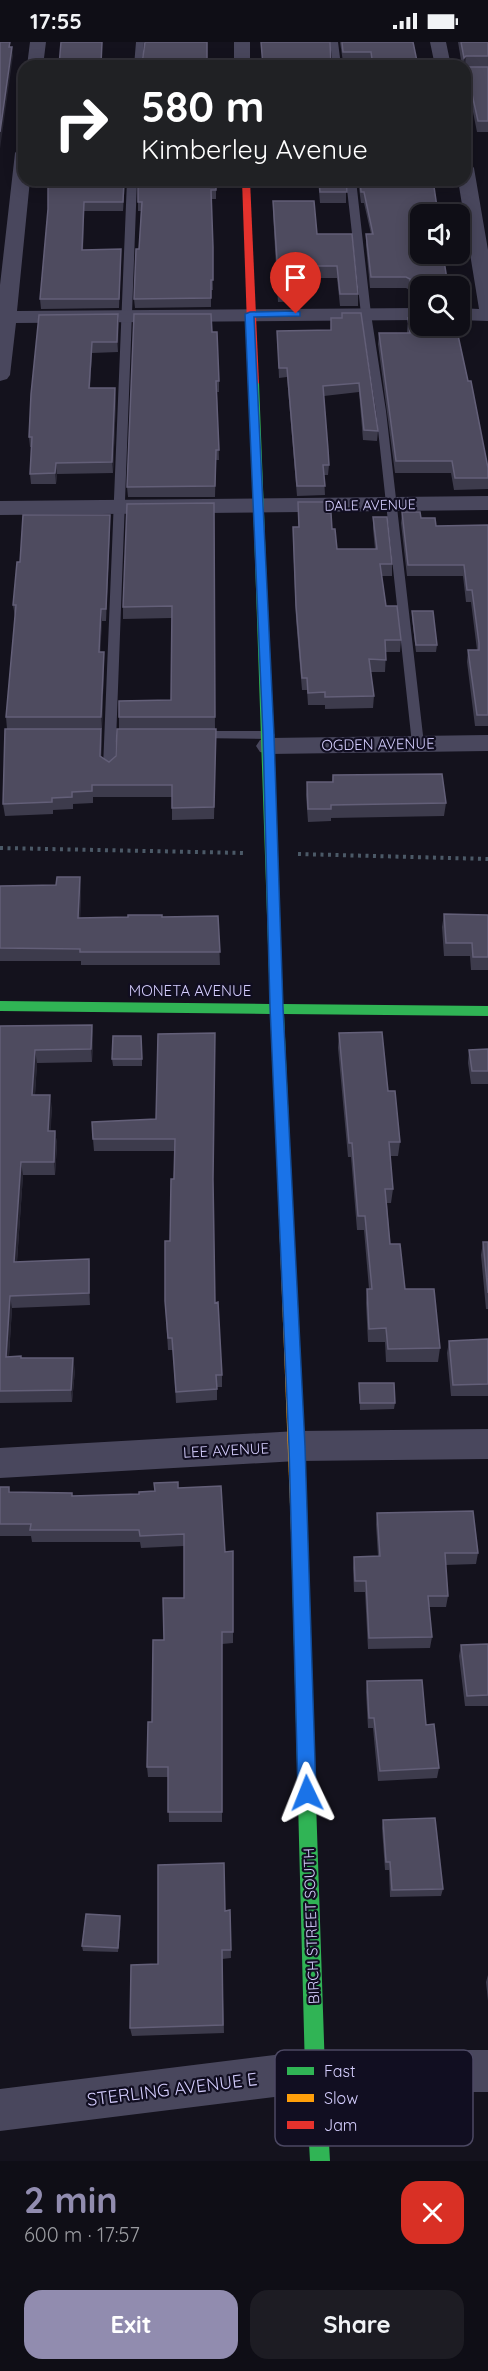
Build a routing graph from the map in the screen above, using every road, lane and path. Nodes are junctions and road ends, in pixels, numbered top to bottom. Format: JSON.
{"nodes":[{"id":1,"x":38,"y":42,"type":"edge"},
{"id":2,"x":140,"y":42,"type":"edge"},
{"id":3,"x":242,"y":42,"type":"edge"},
{"id":4,"x":334,"y":42,"type":"edge"},
{"id":5,"x":438,"y":42,"type":"edge"},
{"id":6,"x":36,"y":60,"type":"edge"},
{"id":7,"x":138,"y":60,"type":"edge"},
{"id":8,"x":242,"y":60,"type":"edge"},
{"id":9,"x":336,"y":60,"type":"edge"},
{"id":10,"x":442,"y":60,"type":"edge"},
{"id":11,"x":18,"y":161,"type":"edge"},
{"id":12,"x":0,"y":163,"type":"edge"},
{"id":13,"x":471,"y":180,"type":"edge"},
{"id":14,"x":21,"y":186,"type":"edge"},
{"id":15,"x":132,"y":186,"type":"edge"},
{"id":16,"x":246,"y":186,"type":"edge"},
{"id":17,"x":352,"y":186,"type":"edge"},
{"id":18,"x":488,"y":308,"type":"edge"},
{"id":19,"x":250,"y":314,"type":"junction"},
{"id":20,"x":366,"y":314,"type":"junction"},
{"id":21,"x":410,"y":314,"type":"edge"},
{"id":22,"x":470,"y":314,"type":"edge"},
{"id":23,"x":488,"y":315,"type":"edge"},
{"id":24,"x":128,"y":316,"type":"junction"},
{"id":25,"x":3,"y":317,"type":"edge"},
{"id":26,"x":0,"y":375,"type":"edge"},
{"id":27,"x":488,"y":502,"type":"edge"},
{"id":28,"x":390,"y":504,"type":"junction"},
{"id":29,"x":258,"y":506,"type":"junction"},
{"id":30,"x":0,"y":508,"type":"edge"},
{"id":31,"x":120,"y":508,"type":"junction"},
{"id":32,"x":179,"y":735,"type":"edge"},
{"id":33,"x":269,"y":740,"type":"junction"},
{"id":34,"x":488,"y":743,"type":"edge"},
{"id":35,"x":418,"y":744,"type":"junction"},
{"id":36,"x":109,"y":768,"type":"edge"},
{"id":37,"x":0,"y":1006,"type":"edge"},
{"id":38,"x":276,"y":1007,"type":"junction"},
{"id":39,"x":488,"y":1011,"type":"edge"},
{"id":40,"x":488,"y":1444,"type":"edge"},
{"id":41,"x":297,"y":1446,"type":"junction"},
{"id":42,"x":0,"y":1464,"type":"edge"},
{"id":43,"x":314,"y":2050,"type":"edge"},
{"id":44,"x":275,"y":2076,"type":"edge"},
{"id":45,"x":0,"y":2110,"type":"edge"},
{"id":46,"x":319,"y":2146,"type":"edge"},
{"id":47,"x":320,"y":2161,"type":"edge"}],
"edges":[{"from":1,"to":6,"type":"street"},
{"from":2,"to":7,"type":"lane"},
{"from":3,"to":8,"type":"street"},
{"from":4,"to":9,"type":"lane"},
{"from":5,"to":10,"type":"street"},
{"from":11,"to":12,"type":"street"},
{"from":13,"to":18,"type":"street"},
{"from":14,"to":25,"type":"street"},
{"from":15,"to":24,"type":"lane"},
{"from":16,"to":19,"type":"street","name":"BIRCH STREET SOUTH"},
{"from":17,"to":20,"type":"lane"},
{"from":19,"to":20,"type":"street"},
{"from":19,"to":24,"type":"street"},
{"from":19,"to":29,"type":"street","name":"BIRCH STREET SOUTH"},
{"from":20,"to":21,"type":"street"},
{"from":20,"to":28,"type":"lane"},
{"from":22,"to":23,"type":"street"},
{"from":24,"to":25,"type":"street"},
{"from":24,"to":31,"type":"lane"},
{"from":25,"to":26,"type":"street"},
{"from":27,"to":28,"type":"street","name":"DALE AVENUE"},
{"from":28,"to":29,"type":"street","name":"DALE AVENUE"},
{"from":28,"to":35,"type":"lane"},
{"from":29,"to":31,"type":"street","name":"DALE AVENUE"},
{"from":29,"to":33,"type":"street","name":"BIRCH STREET SOUTH"},
{"from":30,"to":31,"type":"street","name":"DALE AVENUE"},
{"from":31,"to":36,"type":"lane"},
{"from":32,"to":33,"type":"lane"},
{"from":33,"to":35,"type":"street","name":"OGDEN AVENUE"},
{"from":33,"to":38,"type":"street","name":"BIRCH STREET SOUTH"},
{"from":34,"to":35,"type":"street","name":"OGDEN AVENUE"},
{"from":37,"to":38,"type":"street","name":"MONETA AVENUE"},
{"from":38,"to":39,"type":"street","name":"MONETA AVENUE"},
{"from":38,"to":41,"type":"street","name":"BIRCH STREET SOUTH"},
{"from":40,"to":41,"type":"street","name":"LEE AVENUE"},
{"from":41,"to":42,"type":"street","name":"LEE AVENUE"},
{"from":41,"to":43,"type":"street","name":"BIRCH STREET SOUTH"},
{"from":44,"to":45,"type":"street","name":"STERLING AVENUE E"},
{"from":46,"to":47,"type":"street","name":"BIRCH STREET SOUTH"}]}
